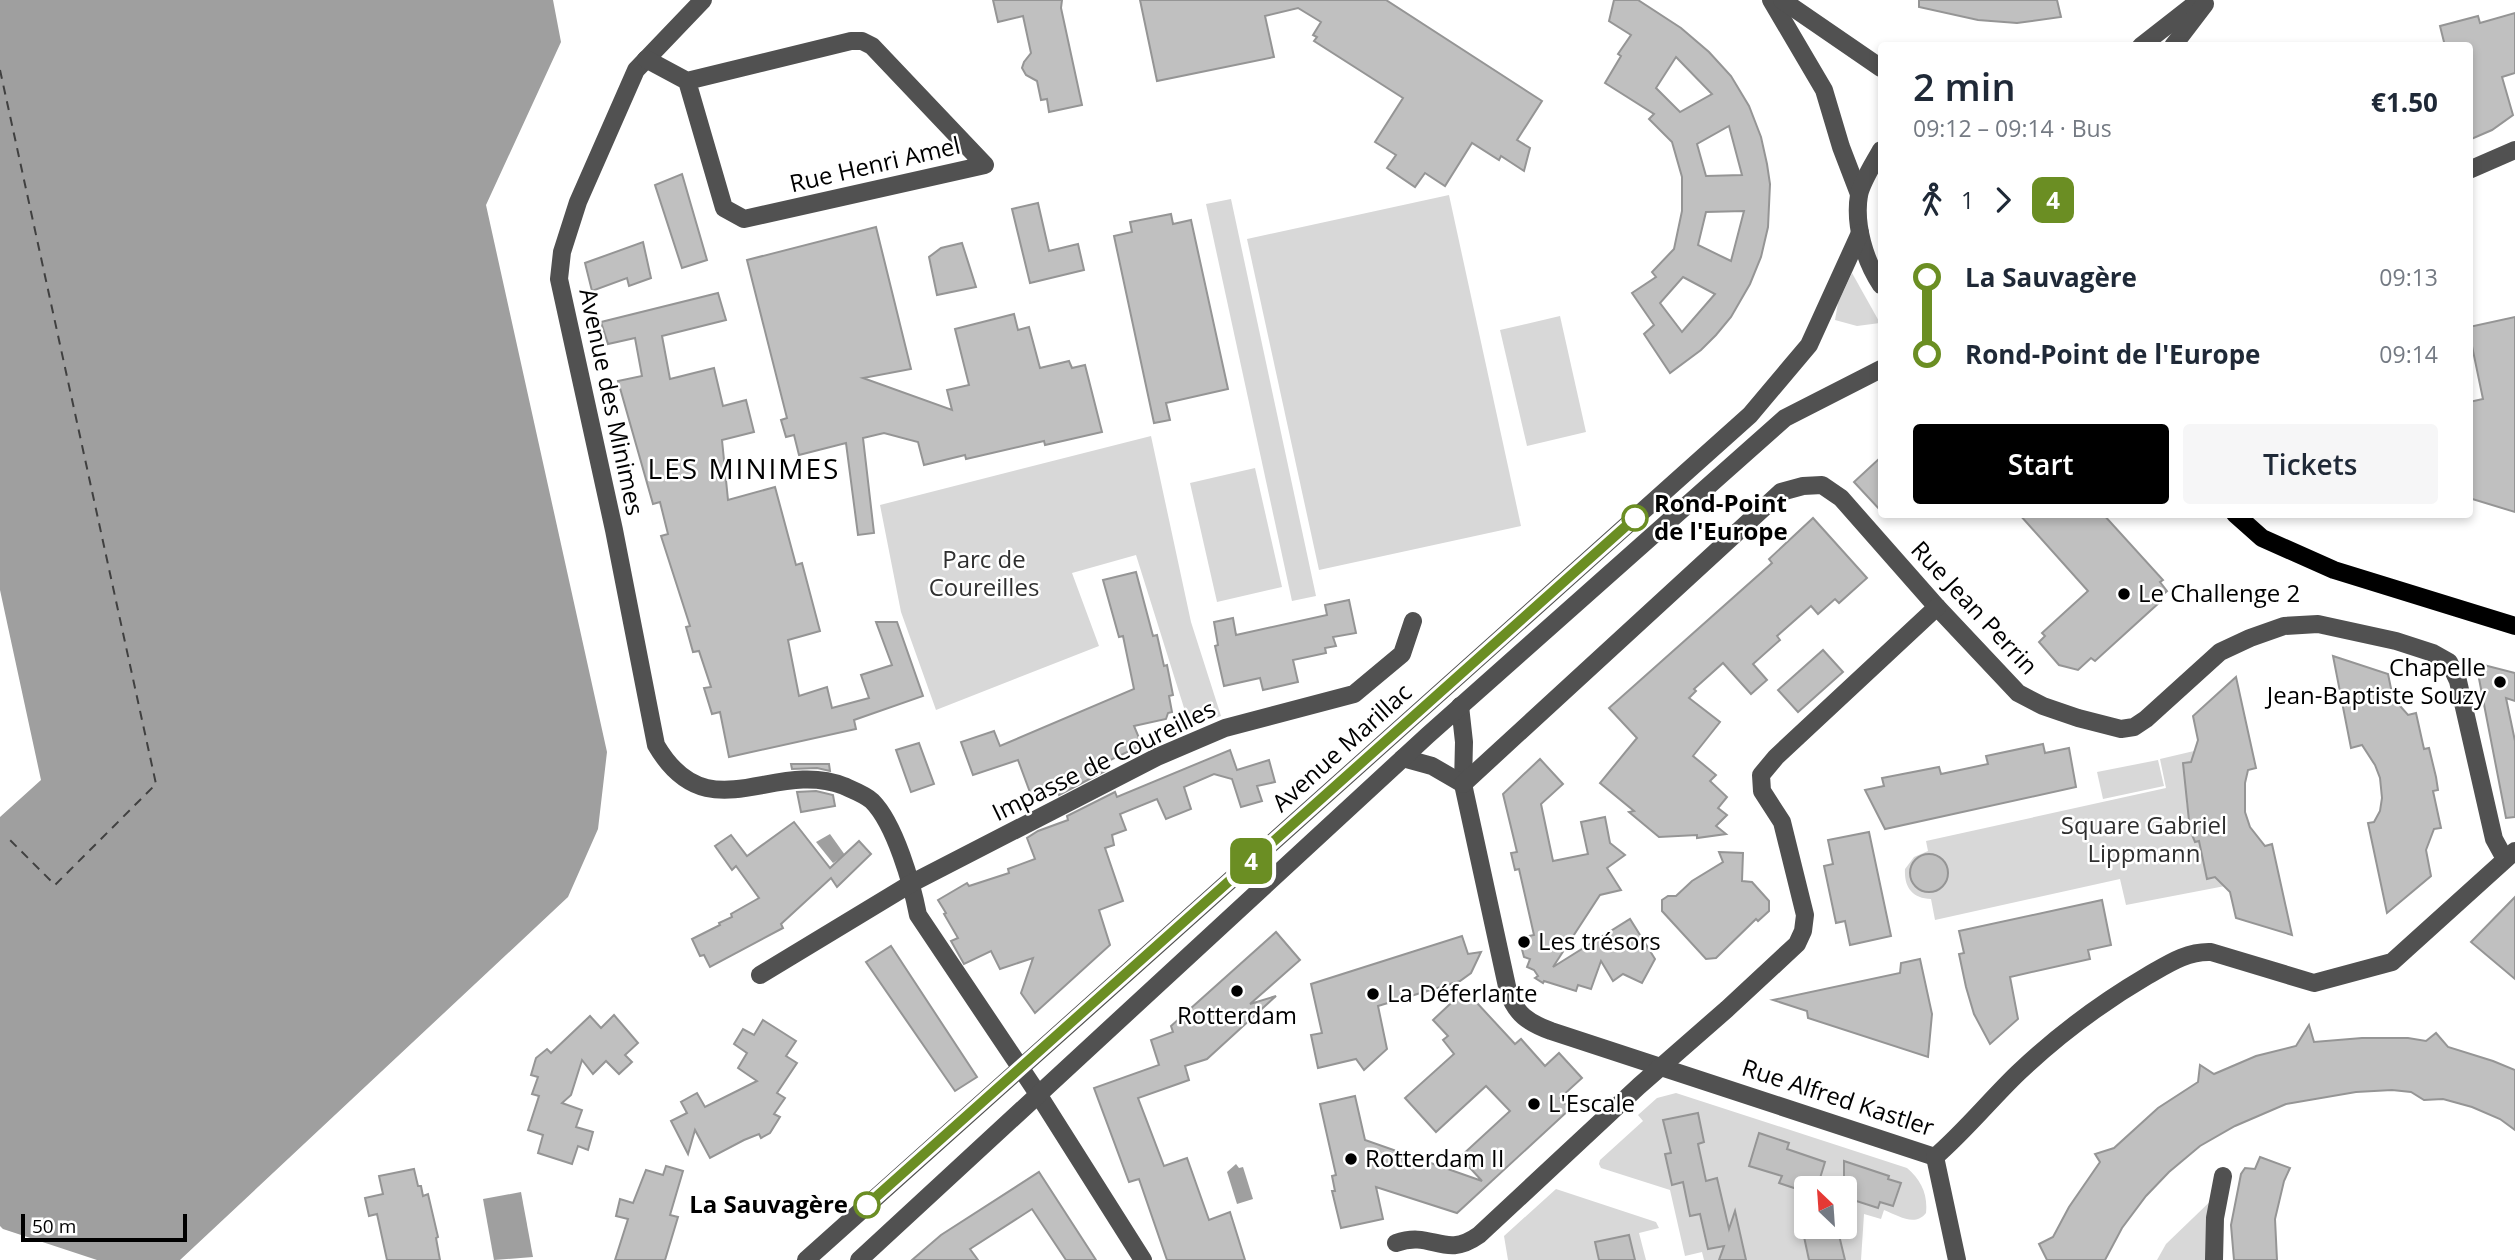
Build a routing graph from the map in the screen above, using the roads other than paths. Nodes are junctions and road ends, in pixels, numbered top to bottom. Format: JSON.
{"nodes":[{"id":1,"x":703,"y":0,"type":"edge"},
{"id":2,"x":1772,"y":0,"type":"edge"},
{"id":3,"x":1782,"y":0,"type":"edge"},
{"id":4,"x":2200,"y":0,"type":"edge"},
{"id":5,"x":2208,"y":0,"type":"edge"},
{"id":6,"x":2146,"y":42,"type":"edge"},
{"id":7,"x":2176,"y":42,"type":"edge"},
{"id":8,"x":646,"y":59,"type":"junction"},
{"id":9,"x":1878,"y":66,"type":"edge"},
{"id":10,"x":687,"y":81,"type":"junction"},
{"id":11,"x":2515,"y":150,"type":"edge"},
{"id":12,"x":1878,"y":156,"type":"edge"},
{"id":13,"x":2473,"y":168,"type":"edge"},
{"id":14,"x":1859,"y":194,"type":"junction"},
{"id":15,"x":1860,"y":233,"type":"junction"},
{"id":16,"x":1878,"y":280,"type":"edge"},
{"id":17,"x":1878,"y":371,"type":"edge"},
{"id":18,"x":2240,"y":518,"type":"edge"},
{"id":19,"x":1937,"y":607,"type":"junction"},
{"id":20,"x":1413,"y":621,"type":"dead end"},
{"id":21,"x":2515,"y":626,"type":"edge"},
{"id":22,"x":1460,"y":706,"type":"junction"},
{"id":23,"x":1403,"y":758,"type":"junction"},
{"id":24,"x":1463,"y":784,"type":"junction"},
{"id":25,"x":2510,"y":855,"type":"edge"},
{"id":26,"x":912,"y":883,"type":"junction"},
{"id":27,"x":761,"y":975,"type":"dead end"},
{"id":28,"x":1662,"y":1066,"type":"junction"},
{"id":29,"x":1021,"y":1068,"type":"junction"},
{"id":30,"x":1038,"y":1094,"type":"junction"},
{"id":31,"x":1935,"y":1157,"type":"junction"},
{"id":32,"x":2223,"y":1176,"type":"dead end"},
{"id":33,"x":1396,"y":1243,"type":"dead end"},
{"id":34,"x":806,"y":1260,"type":"edge"},
{"id":35,"x":859,"y":1260,"type":"edge"},
{"id":36,"x":1143,"y":1260,"type":"edge"},
{"id":37,"x":1957,"y":1260,"type":"edge"},
{"id":38,"x":2214,"y":1260,"type":"edge"}],
"edges":[{"from":1,"to":8,"type":"street","name":"Avenue des Minimes"},
{"from":2,"to":14,"type":"street"},
{"from":3,"to":9,"type":"street"},
{"from":4,"to":6,"type":"street"},
{"from":5,"to":7,"type":"street"},
{"from":8,"to":10,"type":"street"},
{"from":8,"to":26,"type":"street","name":"Avenue des Minimes"},
{"from":10,"to":10,"type":"street","name":"Rue Henri Amel"},
{"from":11,"to":13,"type":"street"},
{"from":12,"to":14,"type":"street"},
{"from":14,"to":15,"type":"street"},
{"from":15,"to":16,"type":"street"},
{"from":15,"to":29,"type":"street","name":"Avenue Marillac"},
{"from":17,"to":22,"type":"street","name":"Avenue Marillac"},
{"from":18,"to":21,"type":"main road"},
{"from":19,"to":24,"type":"street","name":"Rue Jean Perrin"},
{"from":19,"to":25,"type":"street","name":"Rue Jean Perrin"},
{"from":19,"to":28,"type":"street"},
{"from":20,"to":26,"type":"street","name":"Impasse de Coureilles"},
{"from":22,"to":23,"type":"street","name":"Avenue Marillac"},
{"from":22,"to":24,"type":"street","name":"Rue Alfred Kastler"},
{"from":23,"to":24,"type":"street"},
{"from":23,"to":30,"type":"street","name":"Avenue Marillac"},
{"from":24,"to":28,"type":"street","name":"Rue Alfred Kastler"},
{"from":25,"to":31,"type":"street","name":"Rue Alfred Kastler"},
{"from":26,"to":27,"type":"street","name":"Impasse de Coureilles"},
{"from":26,"to":29,"type":"street","name":"Avenue des Minimes"},
{"from":28,"to":31,"type":"street","name":"Rue Alfred Kastler"},
{"from":28,"to":33,"type":"street"},
{"from":29,"to":30,"type":"street","name":"Avenue des Minimes"},
{"from":29,"to":34,"type":"street","name":"Avenue Marillac"},
{"from":30,"to":35,"type":"street","name":"Avenue Marillac"},
{"from":30,"to":36,"type":"street","name":"Avenue des Minimes"},
{"from":31,"to":37,"type":"street"},
{"from":32,"to":38,"type":"street"}]}
